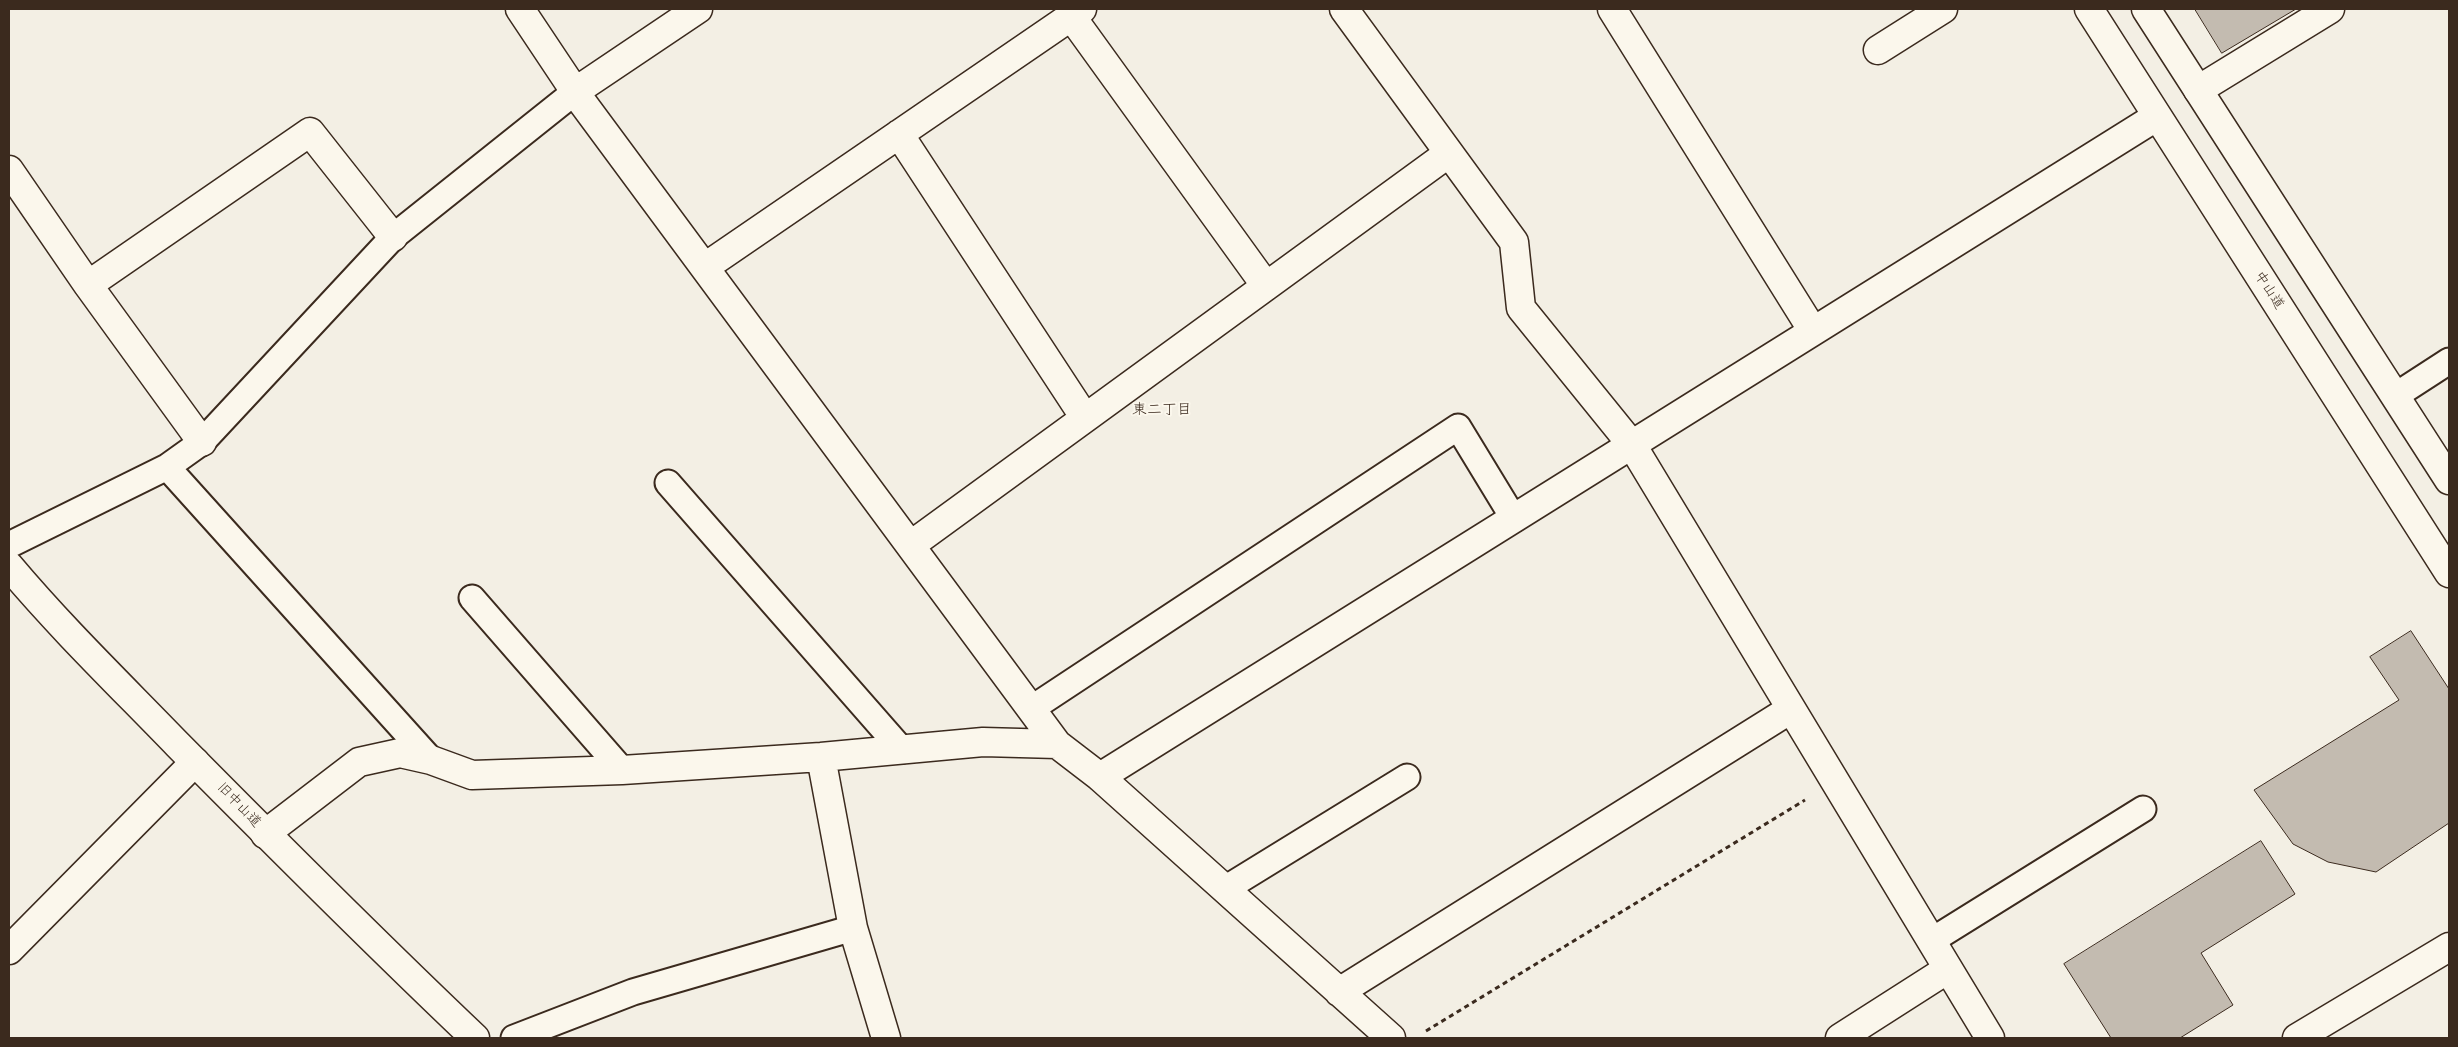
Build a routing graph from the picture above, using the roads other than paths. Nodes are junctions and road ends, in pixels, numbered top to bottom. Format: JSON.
{"nodes":[{"id":1,"x":520,"y":9,"type":"edge"},
{"id":2,"x":698,"y":9,"type":"edge"},
{"id":3,"x":1344,"y":9,"type":"edge"},
{"id":4,"x":1612,"y":9,"type":"edge"},
{"id":5,"x":1943,"y":9,"type":"edge"},
{"id":6,"x":2089,"y":9,"type":"edge"},
{"id":7,"x":2146,"y":9,"type":"edge"},
{"id":8,"x":2330,"y":9,"type":"edge"},
{"id":9,"x":1077,"y":13,"type":"edge"},
{"id":10,"x":1878,"y":50,"type":"dead end"},
{"id":11,"x":2198,"y":90,"type":"junction"},
{"id":12,"x":576,"y":91,"type":"junction"},
{"id":13,"x":2156,"y":117,"type":"junction"},
{"id":14,"x":899,"y":134,"type":"junction"},
{"id":15,"x":1449,"y":153,"type":"junction"},
{"id":16,"x":9,"y":170,"type":"edge"},
{"id":17,"x":393,"y":237,"type":"junction"},
{"id":18,"x":705,"y":267,"type":"junction"},
{"id":19,"x":88,"y":285,"type":"junction"},
{"id":20,"x":1266,"y":286,"type":"junction"},
{"id":21,"x":1813,"y":331,"type":"junction"},
{"id":22,"x":2449,"y":361,"type":"edge"},
{"id":23,"x":2395,"y":396,"type":"junction"},
{"id":24,"x":1085,"y":418,"type":"junction"},
{"id":25,"x":202,"y":442,"type":"junction"},
{"id":26,"x":1632,"y":445,"type":"junction"},
{"id":27,"x":167,"y":468,"type":"junction"},
{"id":28,"x":2449,"y":480,"type":"edge"},
{"id":29,"x":668,"y":484,"type":"dead end"},
{"id":30,"x":1514,"y":519,"type":"junction"},
{"id":31,"x":9,"y":545,"type":"edge"},
{"id":32,"x":910,"y":545,"type":"junction"},
{"id":33,"x":9,"y":566,"type":"edge"},
{"id":34,"x":2449,"y":573,"type":"edge"},
{"id":35,"x":472,"y":598,"type":"dead end"},
{"id":36,"x":1031,"y":709,"type":"junction"},
{"id":37,"x":1791,"y":709,"type":"junction"},
{"id":38,"x":1057,"y":744,"type":"junction"},
{"id":39,"x":902,"y":750,"type":"junction"},
{"id":40,"x":821,"y":757,"type":"junction"},
{"id":41,"x":431,"y":760,"type":"junction"},
{"id":42,"x":195,"y":762,"type":"junction"},
{"id":43,"x":622,"y":770,"type":"junction"},
{"id":44,"x":1100,"y":778,"type":"junction"},
{"id":45,"x":1407,"y":778,"type":"dead end"},
{"id":46,"x":2143,"y":809,"type":"dead end"},
{"id":47,"x":265,"y":834,"type":"junction"},
{"id":48,"x":1225,"y":889,"type":"junction"},
{"id":49,"x":853,"y":928,"type":"junction"},
{"id":50,"x":1931,"y":941,"type":"junction"},
{"id":51,"x":2449,"y":947,"type":"edge"},
{"id":52,"x":9,"y":950,"type":"edge"},
{"id":53,"x":1948,"y":969,"type":"junction"},
{"id":54,"x":1339,"y":992,"type":"junction"},
{"id":55,"x":475,"y":1038,"type":"edge"},
{"id":56,"x":514,"y":1038,"type":"edge"},
{"id":57,"x":886,"y":1038,"type":"edge"},
{"id":58,"x":1391,"y":1038,"type":"edge"},
{"id":59,"x":1840,"y":1038,"type":"edge"},
{"id":60,"x":1990,"y":1038,"type":"edge"},
{"id":61,"x":2297,"y":1038,"type":"edge"}],
"edges":[{"from":1,"to":12,"type":"main road"},
{"from":2,"to":12,"type":"main road"},
{"from":3,"to":15,"type":"main road"},
{"from":4,"to":21,"type":"main road"},
{"from":5,"to":10,"type":"main road"},
{"from":6,"to":13,"type":"main road","name":"中山道"},
{"from":7,"to":11,"type":"main road"},
{"from":8,"to":11,"type":"main road"},
{"from":9,"to":14,"type":"main road"},
{"from":9,"to":20,"type":"main road"},
{"from":11,"to":23,"type":"main road"},
{"from":12,"to":17,"type":"lane"},
{"from":12,"to":18,"type":"main road"},
{"from":13,"to":21,"type":"main road"},
{"from":13,"to":34,"type":"main road","name":"中山道"},
{"from":14,"to":18,"type":"main road"},
{"from":14,"to":24,"type":"main road"},
{"from":15,"to":20,"type":"main road"},
{"from":15,"to":26,"type":"main road"},
{"from":16,"to":19,"type":"main road"},
{"from":17,"to":19,"type":"main road"},
{"from":17,"to":25,"type":"lane"},
{"from":18,"to":32,"type":"main road"},
{"from":19,"to":25,"type":"main road"},
{"from":20,"to":24,"type":"main road"},
{"from":21,"to":26,"type":"main road"},
{"from":22,"to":23,"type":"lane"},
{"from":23,"to":28,"type":"main road"},
{"from":24,"to":32,"type":"main road"},
{"from":25,"to":27,"type":"lane"},
{"from":26,"to":30,"type":"main road"},
{"from":26,"to":37,"type":"main road"},
{"from":27,"to":31,"type":"lane"},
{"from":27,"to":41,"type":"lane"},
{"from":29,"to":39,"type":"lane"},
{"from":30,"to":36,"type":"lane"},
{"from":30,"to":44,"type":"main road"},
{"from":32,"to":36,"type":"main road"},
{"from":33,"to":42,"type":"main road","name":"旧中山道"},
{"from":35,"to":43,"type":"lane"},
{"from":36,"to":38,"type":"main road"},
{"from":37,"to":50,"type":"main road"},
{"from":37,"to":54,"type":"main road"},
{"from":38,"to":39,"type":"main road"},
{"from":38,"to":44,"type":"main road"},
{"from":39,"to":40,"type":"main road"},
{"from":40,"to":43,"type":"main road"},
{"from":40,"to":49,"type":"main road"},
{"from":41,"to":43,"type":"main road"},
{"from":41,"to":47,"type":"main road"},
{"from":42,"to":47,"type":"main road","name":"旧中山道"},
{"from":42,"to":52,"type":"main road"},
{"from":44,"to":48,"type":"main road"},
{"from":45,"to":48,"type":"lane"},
{"from":46,"to":50,"type":"lane"},
{"from":47,"to":55,"type":"main road","name":"旧中山道"},
{"from":48,"to":54,"type":"main road"},
{"from":49,"to":56,"type":"lane"},
{"from":49,"to":57,"type":"main road"},
{"from":50,"to":53,"type":"main road"},
{"from":51,"to":61,"type":"main road"},
{"from":53,"to":59,"type":"main road"},
{"from":53,"to":60,"type":"main road"},
{"from":54,"to":58,"type":"main road"}]}
